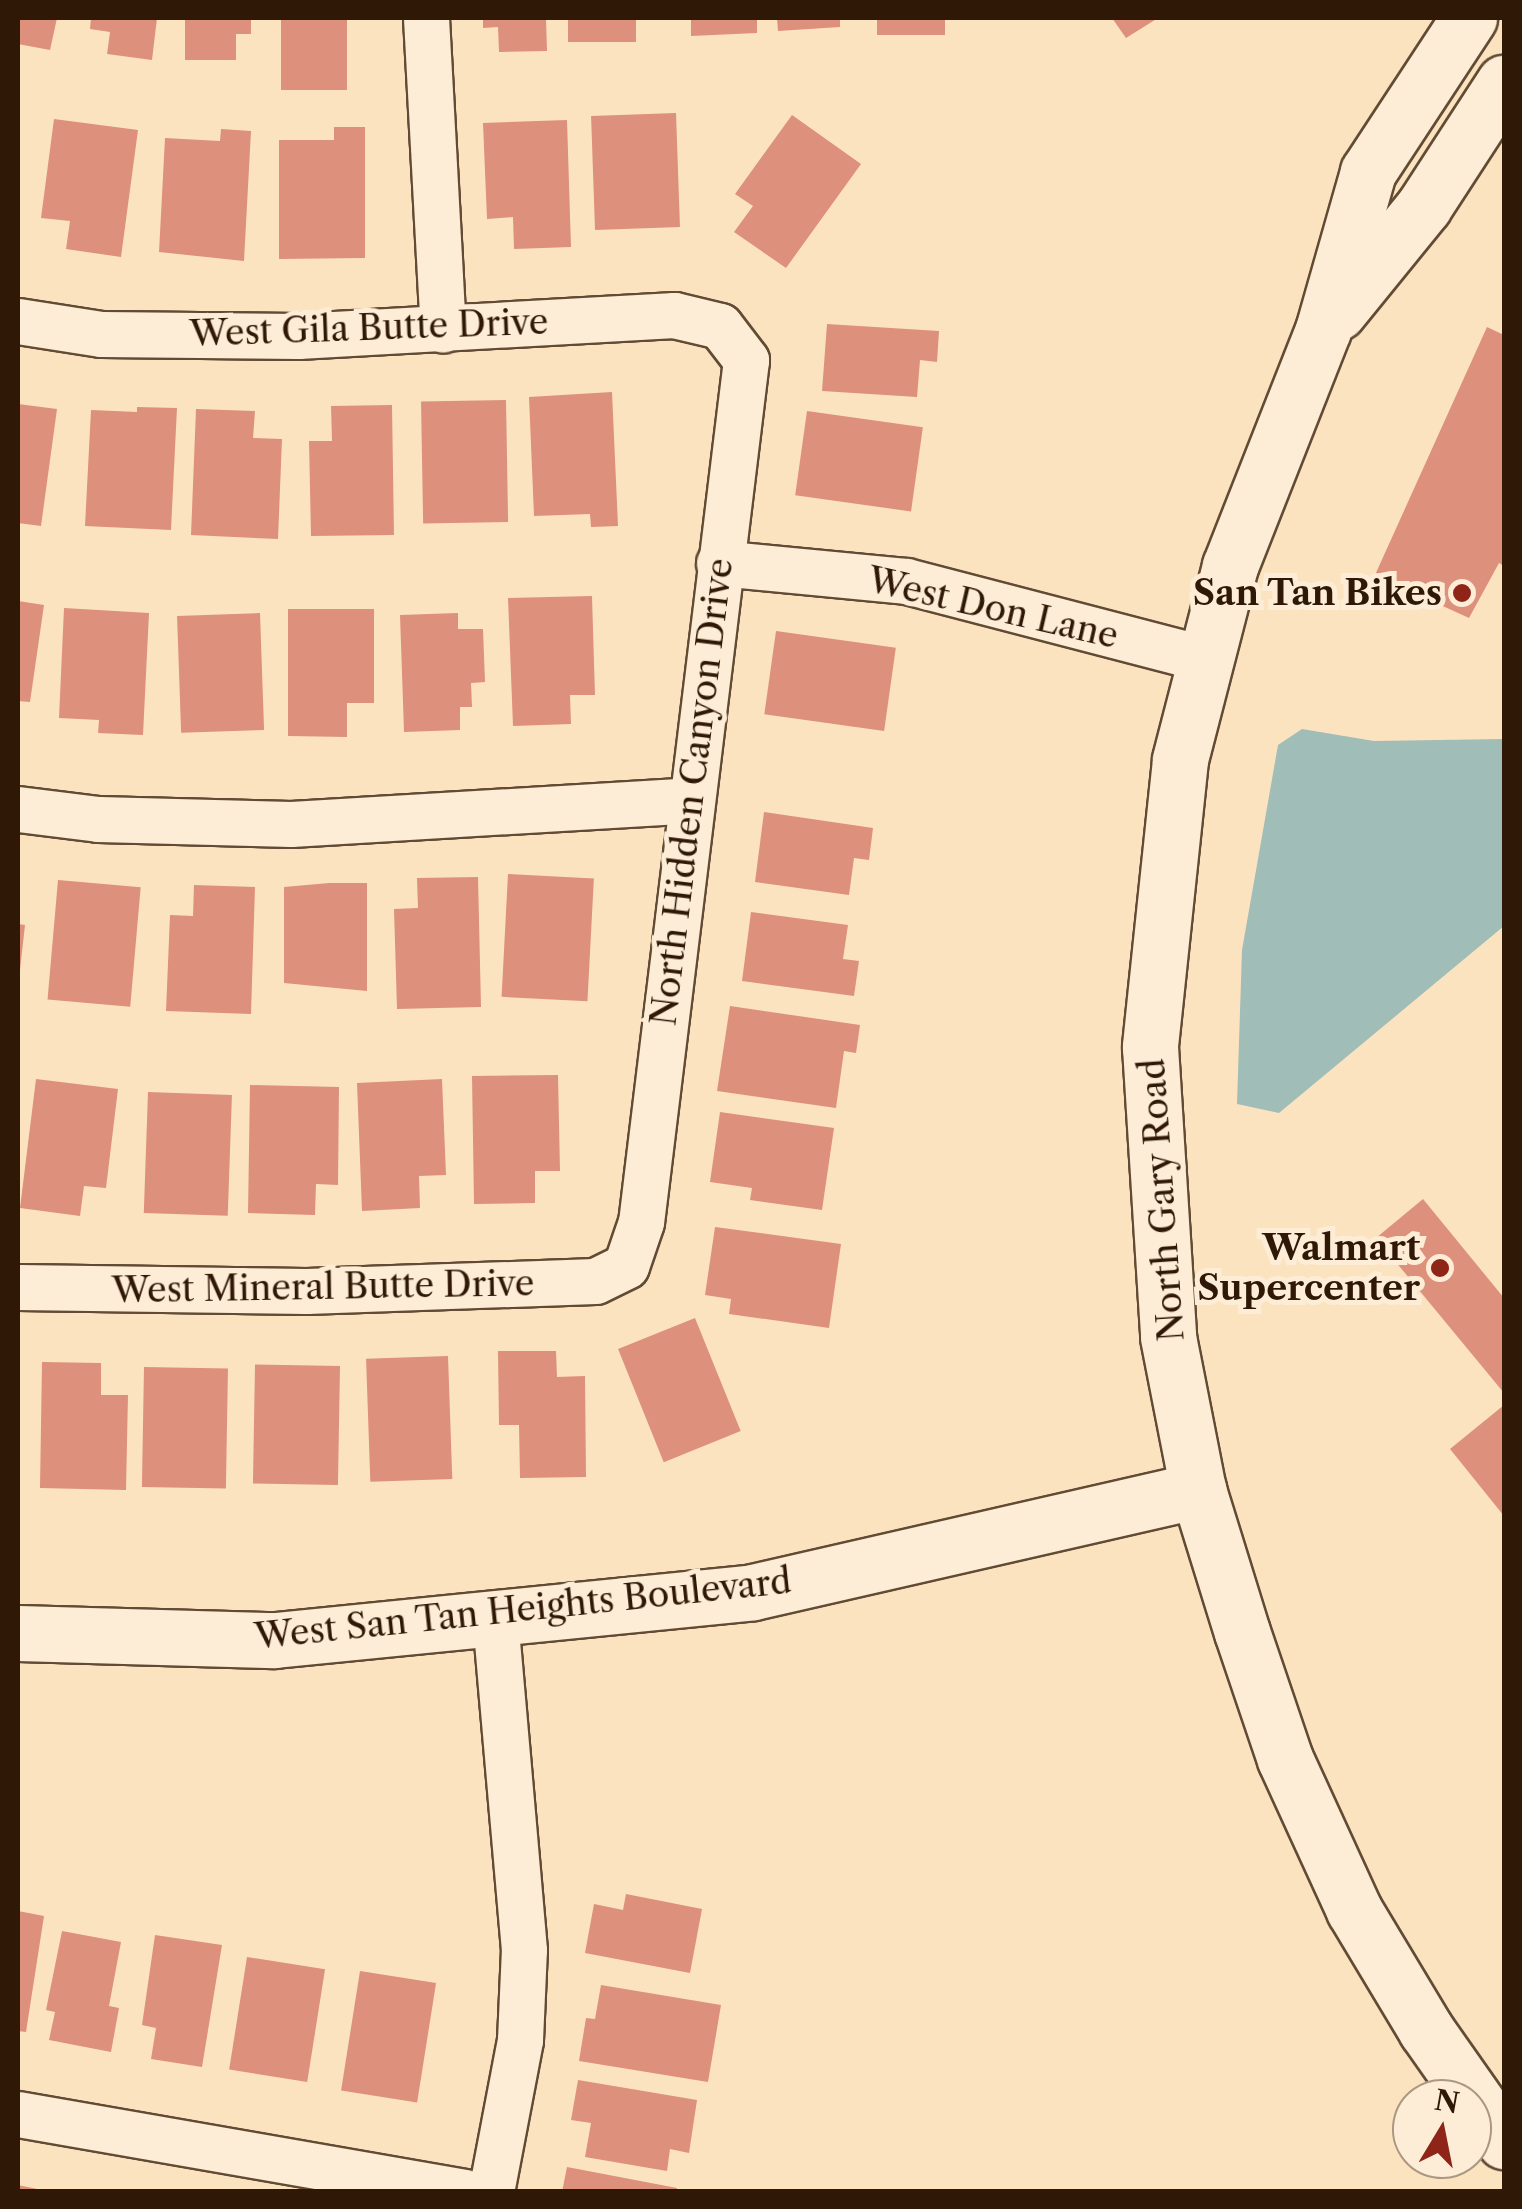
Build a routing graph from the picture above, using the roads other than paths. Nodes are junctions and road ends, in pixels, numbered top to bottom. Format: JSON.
{"nodes":[{"id":1,"x":426,"y":18,"type":"edge"},
{"id":2,"x":1470,"y":18,"type":"edge"},
{"id":3,"x":1504,"y":83,"type":"edge"},
{"id":4,"x":18,"y":320,"type":"edge"},
{"id":5,"x":720,"y":326,"type":"joint"},
{"id":6,"x":443,"y":330,"type":"junction"},
{"id":7,"x":1323,"y":330,"type":"junction"},
{"id":8,"x":719,"y":563,"type":"junction"},
{"id":9,"x":1206,"y":659,"type":"junction"},
{"id":10,"x":691,"y":800,"type":"junction"},
{"id":11,"x":18,"y":809,"type":"edge"},
{"id":12,"x":626,"y":1266,"type":"joint"},
{"id":13,"x":18,"y":1287,"type":"edge"},
{"id":14,"x":1198,"y":1490,"type":"junction"},
{"id":15,"x":495,"y":1617,"type":"junction"},
{"id":16,"x":18,"y":1633,"type":"edge"},
{"id":17,"x":18,"y":2114,"type":"edge"},
{"id":18,"x":1504,"y":2141,"type":"edge"},
{"id":19,"x":466,"y":2192,"type":"edge"},
{"id":20,"x":490,"y":2192,"type":"edge"}],
"edges":[{"from":1,"to":6,"type":"street"},
{"from":2,"to":7,"type":"street","name":"North Gary Road"},
{"from":3,"to":7,"type":"street","name":"North Gary Road"},
{"from":4,"to":6,"type":"street","name":"West Gila Butte Drive"},
{"from":5,"to":6,"type":"street","name":"West Gila Butte Drive"},
{"from":5,"to":8,"type":"street","name":"North Hidden Canyon Drive"},
{"from":7,"to":9,"type":"street","name":"North Gary Road"},
{"from":8,"to":9,"type":"street","name":"West Don Lane"},
{"from":8,"to":10,"type":"street","name":"North Hidden Canyon Drive"},
{"from":9,"to":14,"type":"street","name":"North Gary Road"},
{"from":10,"to":11,"type":"street"},
{"from":10,"to":12,"type":"street","name":"North Hidden Canyon Drive"},
{"from":12,"to":13,"type":"street","name":"West Mineral Butte Drive"},
{"from":14,"to":15,"type":"street","name":"West San Tan Heights Boulevard"},
{"from":14,"to":18,"type":"street","name":"North Gary Road"},
{"from":15,"to":16,"type":"street","name":"West San Tan Heights Boulevard"},
{"from":15,"to":20,"type":"street"},
{"from":17,"to":19,"type":"street"}]}
